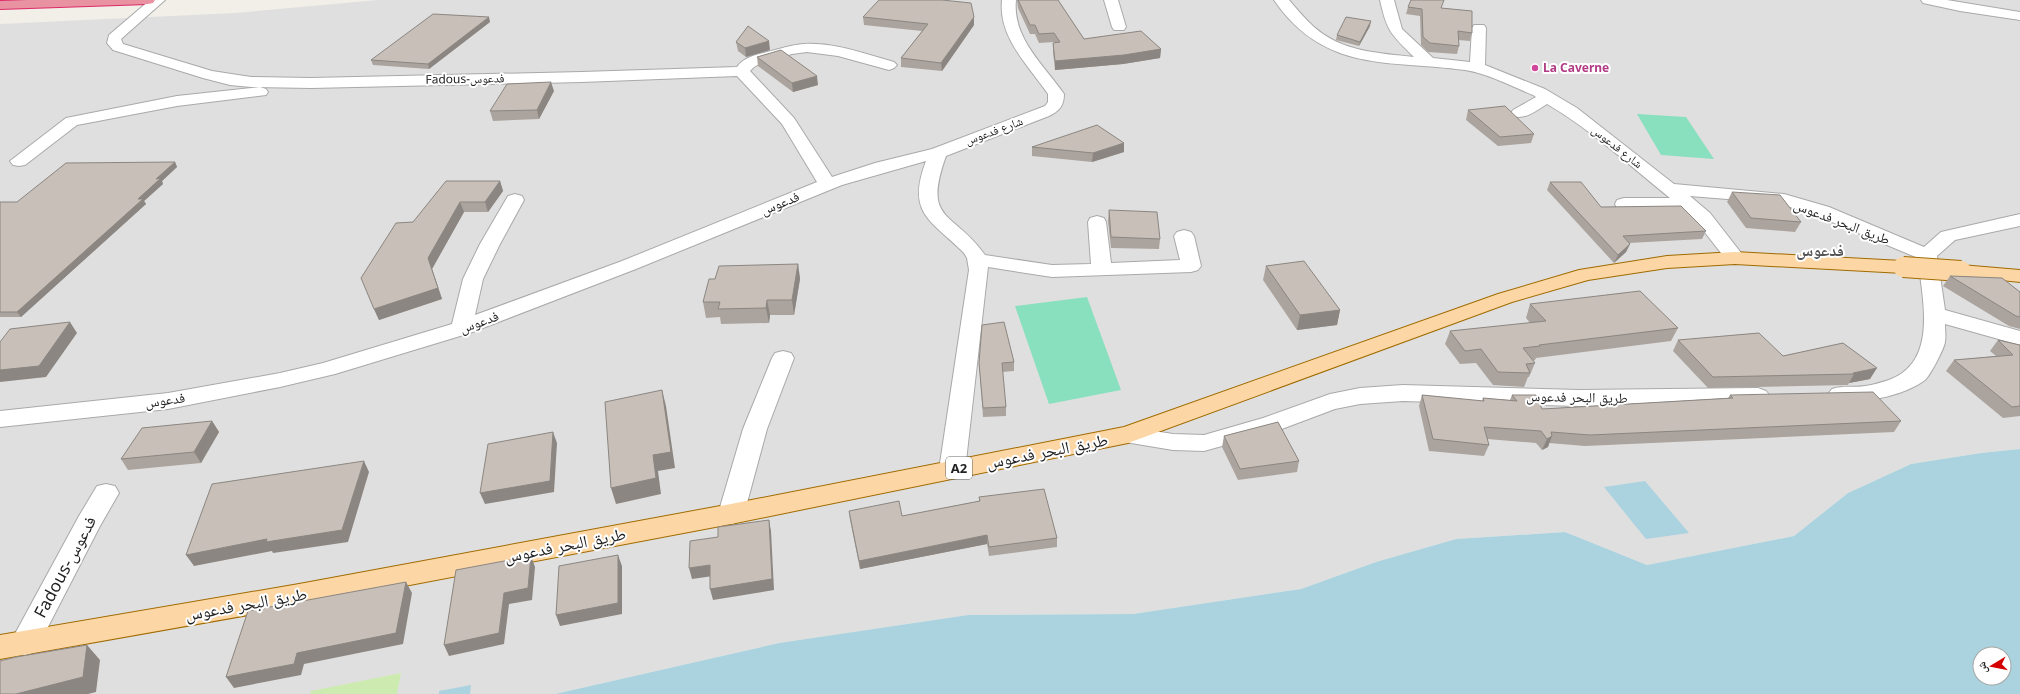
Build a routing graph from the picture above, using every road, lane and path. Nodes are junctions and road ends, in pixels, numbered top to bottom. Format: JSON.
{"nodes":[{"id":1,"x":148,"y":0,"type":"edge"},
{"id":2,"x":158,"y":0,"type":"edge"},
{"id":3,"x":1009,"y":0,"type":"edge"},
{"id":4,"x":1111,"y":0,"type":"edge"},
{"id":5,"x":1281,"y":0,"type":"edge"},
{"id":6,"x":1387,"y":0,"type":"edge"},
{"id":7,"x":1928,"y":0,"type":"edge"},
{"id":8,"x":0,"y":5,"type":"edge"},
{"id":9,"x":2020,"y":16,"type":"edge"},
{"id":10,"x":1119,"y":27,"type":"dead end"},
{"id":11,"x":1479,"y":28,"type":"dead end"},
{"id":12,"x":1429,"y":63,"type":"junction"},
{"id":13,"x":889,"y":66,"type":"dead end"},
{"id":14,"x":1477,"y":68,"type":"junction"},
{"id":15,"x":742,"y":71,"type":"junction"},
{"id":16,"x":311,"y":83,"type":"junction"},
{"id":17,"x":1548,"y":97,"type":"junction"},
{"id":18,"x":1519,"y":113,"type":"dead end"},
{"id":19,"x":938,"y":153,"type":"junction"},
{"id":20,"x":19,"y":161,"type":"dead end"},
{"id":21,"x":827,"y":184,"type":"junction"},
{"id":22,"x":1670,"y":189,"type":"junction"},
{"id":23,"x":515,"y":200,"type":"dead end"},
{"id":24,"x":1624,"y":204,"type":"dead end"},
{"id":25,"x":1688,"y":204,"type":"junction"},
{"id":26,"x":2020,"y":220,"type":"edge"},
{"id":27,"x":1097,"y":222,"type":"dead end"},
{"id":28,"x":1184,"y":236,"type":"dead end"},
{"id":29,"x":1927,"y":255,"type":"junction"},
{"id":30,"x":1735,"y":258,"type":"junction"},
{"id":31,"x":977,"y":259,"type":"junction"},
{"id":32,"x":1102,"y":269,"type":"junction"},
{"id":33,"x":2020,"y":276,"type":"edge"},
{"id":34,"x":1935,"y":314,"type":"junction"},
{"id":35,"x":462,"y":328,"type":"junction"},
{"id":36,"x":2020,"y":338,"type":"edge"},
{"id":37,"x":783,"y":358,"type":"dead end"},
{"id":38,"x":1818,"y":395,"type":"edge"},
{"id":39,"x":1780,"y":396,"type":"edge"},
{"id":40,"x":0,"y":419,"type":"edge"},
{"id":41,"x":1128,"y":435,"type":"junction"},
{"id":42,"x":952,"y":470,"type":"junction"},
{"id":43,"x":106,"y":493,"type":"dead end"},
{"id":44,"x":731,"y":514,"type":"junction"},
{"id":45,"x":13,"y":645,"type":"edge"}],
"edges":[{"from":1,"to":8,"type":"highway"},
{"from":2,"to":16,"type":"street","name":"Fadous-فدعوس"},
{"from":3,"to":19,"type":"street","name":"شارع فدعوس"},
{"from":4,"to":10,"type":"street"},
{"from":5,"to":12,"type":"street","name":"شارع فدعوس"},
{"from":6,"to":12,"type":"street"},
{"from":7,"to":9,"type":"street"},
{"from":11,"to":14,"type":"street"},
{"from":12,"to":14,"type":"street","name":"شارع فدعوس"},
{"from":13,"to":15,"type":"street"},
{"from":14,"to":17,"type":"street","name":"شارع فدعوس"},
{"from":15,"to":16,"type":"street","name":"Fadous-فدعوس"},
{"from":15,"to":21,"type":"street"},
{"from":16,"to":20,"type":"street"},
{"from":17,"to":18,"type":"street"},
{"from":17,"to":22,"type":"street","name":"شارع فدعوس"},
{"from":19,"to":21,"type":"street","name":"فدعوس"},
{"from":19,"to":31,"type":"street"},
{"from":21,"to":35,"type":"street","name":"فدعوس"},
{"from":22,"to":25,"type":"street","name":"شارع فدعوس"},
{"from":22,"to":29,"type":"street","name":"طريق البحر فدعوس"},
{"from":23,"to":35,"type":"street"},
{"from":24,"to":25,"type":"street"},
{"from":25,"to":30,"type":"street","name":"شارع فدعوس"},
{"from":26,"to":29,"type":"street"},
{"from":27,"to":32,"type":"street"},
{"from":28,"to":32,"type":"street"},
{"from":29,"to":34,"type":"street"},
{"from":30,"to":33,"type":"main road","name":"طريق البحر فدعوس","number":"A2","bridge":true},
{"from":30,"to":41,"type":"main road","name":"طريق البحر فدعوس","number":"A2"},
{"from":31,"to":32,"type":"street"},
{"from":31,"to":42,"type":"street"},
{"from":34,"to":36,"type":"street"},
{"from":34,"to":38,"type":"street"},
{"from":35,"to":40,"type":"street","name":"فدعوس"},
{"from":37,"to":44,"type":"street"},
{"from":39,"to":41,"type":"street","name":"طريق البحر فدعوس"},
{"from":41,"to":42,"type":"main road","name":"طريق البحر فدعوس","number":"A2"},
{"from":42,"to":44,"type":"main road","name":"طريق البحر فدعوس","number":"A2"},
{"from":43,"to":45,"type":"street","name":"Fadous-فدعوس"},
{"from":44,"to":45,"type":"main road","name":"طريق البحر فدعوس","number":"A2"}]}
